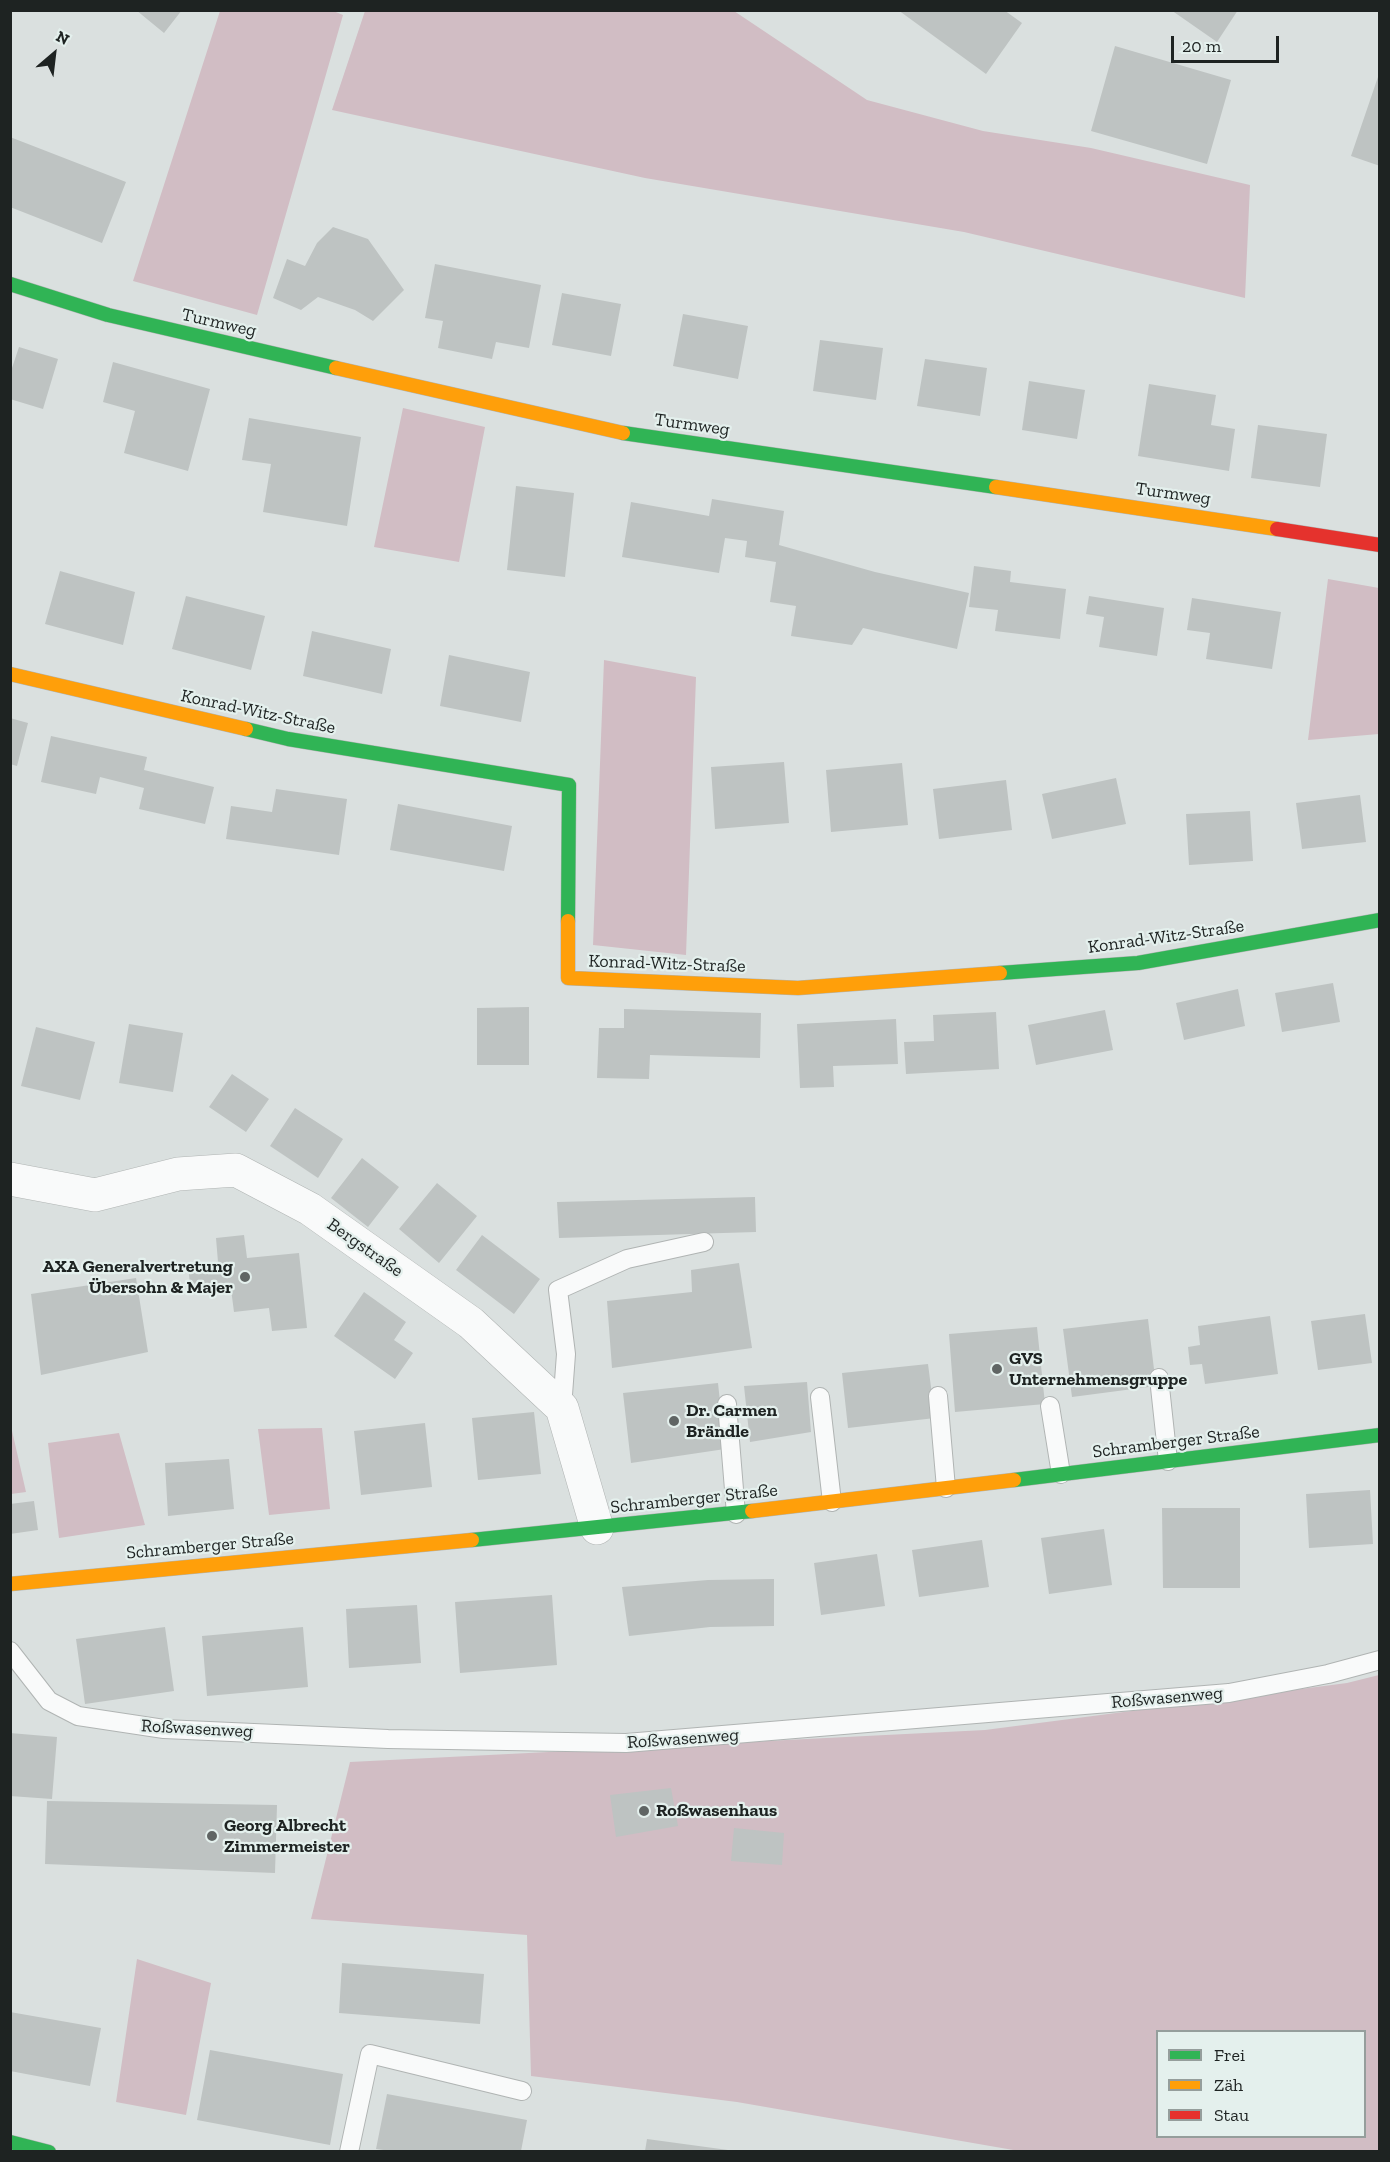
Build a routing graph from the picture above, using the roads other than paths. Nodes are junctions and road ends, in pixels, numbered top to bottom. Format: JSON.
{"nodes":[{"id":1,"x":10,"y":284,"type":"edge"},
{"id":2,"x":1380,"y":545,"type":"edge"},
{"id":3,"x":10,"y":674,"type":"edge"},
{"id":4,"x":1380,"y":920,"type":"edge"},
{"id":5,"x":10,"y":1179,"type":"edge"},
{"id":6,"x":704,"y":1242,"type":"dead end"},
{"id":7,"x":1159,"y":1378,"type":"dead end"},
{"id":8,"x":938,"y":1396,"type":"dead end"},
{"id":9,"x":820,"y":1397,"type":"dead end"},
{"id":10,"x":726,"y":1404,"type":"dead end"},
{"id":11,"x":1050,"y":1406,"type":"dead end"},
{"id":12,"x":562,"y":1408,"type":"junction"},
{"id":13,"x":1380,"y":1435,"type":"edge"},
{"id":14,"x":1168,"y":1461,"type":"junction"},
{"id":15,"x":1061,"y":1474,"type":"junction"},
{"id":16,"x":946,"y":1488,"type":"junction"},
{"id":17,"x":832,"y":1502,"type":"junction"},
{"id":18,"x":736,"y":1514,"type":"junction"},
{"id":19,"x":597,"y":1528,"type":"junction"},
{"id":20,"x":10,"y":1584,"type":"edge"},
{"id":21,"x":10,"y":1651,"type":"edge"},
{"id":22,"x":1380,"y":1660,"type":"edge"},
{"id":23,"x":522,"y":2091,"type":"dead end"},
{"id":24,"x":10,"y":2142,"type":"edge"},
{"id":25,"x":49,"y":2151,"type":"edge"},
{"id":26,"x":349,"y":2151,"type":"edge"}],
"edges":[{"from":1,"to":2,"type":"street","name":"Turmweg"},
{"from":3,"to":4,"type":"street","name":"Konrad-Witz-Straße"},
{"from":5,"to":12,"type":"street","name":"Bergstraße"},
{"from":6,"to":12,"type":"lane"},
{"from":7,"to":14,"type":"lane"},
{"from":8,"to":16,"type":"lane"},
{"from":9,"to":17,"type":"lane"},
{"from":10,"to":18,"type":"lane"},
{"from":11,"to":15,"type":"lane"},
{"from":12,"to":19,"type":"street"},
{"from":13,"to":14,"type":"street","name":"Schramberger Straße"},
{"from":14,"to":15,"type":"street","name":"Schramberger Straße"},
{"from":15,"to":16,"type":"street","name":"Schramberger Straße"},
{"from":16,"to":17,"type":"street","name":"Schramberger Straße"},
{"from":17,"to":18,"type":"street","name":"Schramberger Straße"},
{"from":18,"to":19,"type":"street","name":"Schramberger Straße"},
{"from":19,"to":20,"type":"street","name":"Schramberger Straße"},
{"from":21,"to":22,"type":"lane","name":"Roßwasenweg"},
{"from":23,"to":26,"type":"lane"},
{"from":24,"to":25,"type":"street"}]}
